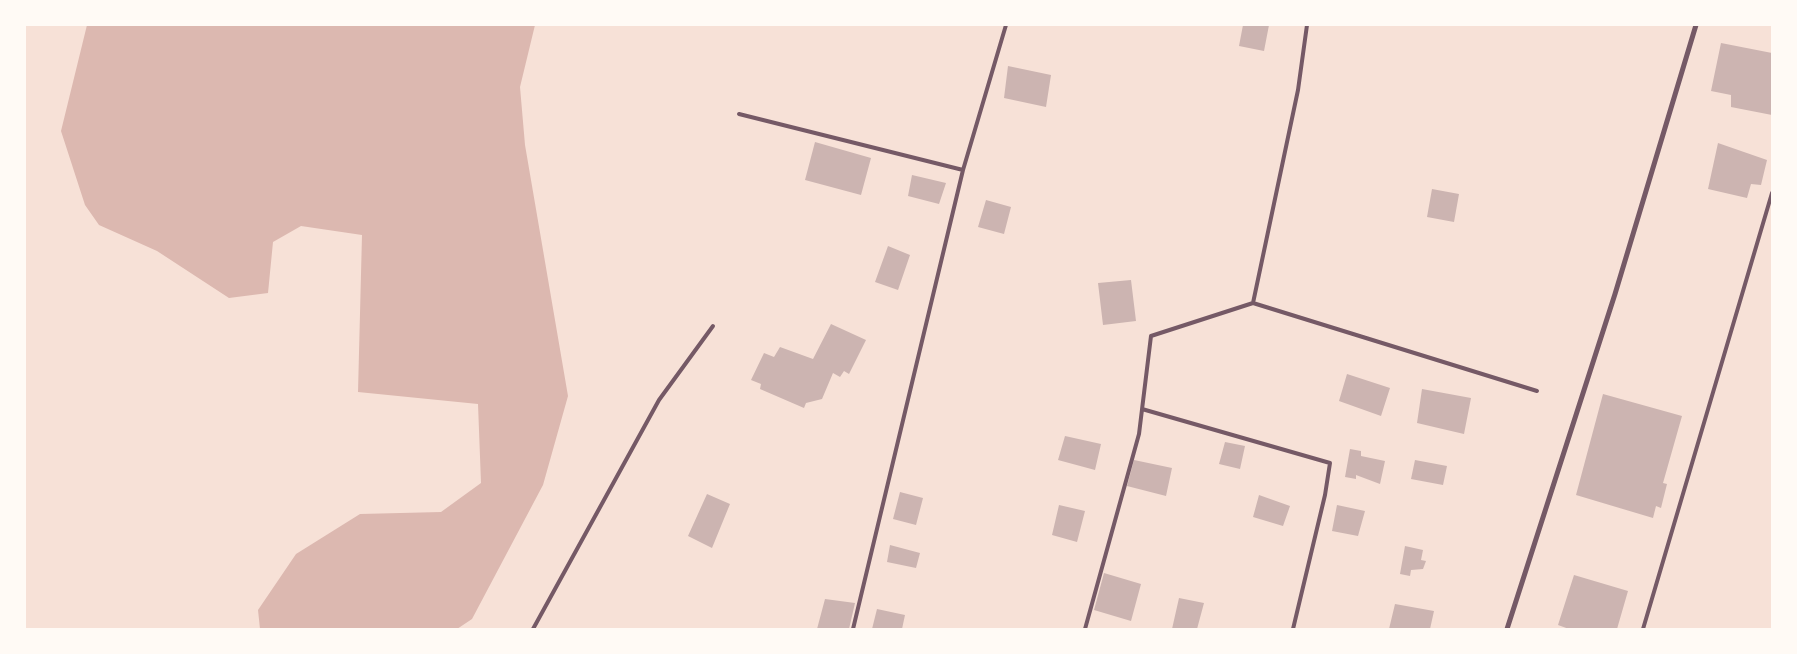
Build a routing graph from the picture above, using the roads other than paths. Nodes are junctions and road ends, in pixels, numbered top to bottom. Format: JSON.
{"nodes":[{"id":1,"x":1006,"y":25,"type":"edge"},
{"id":2,"x":1307,"y":25,"type":"edge"},
{"id":3,"x":1696,"y":25,"type":"edge"},
{"id":4,"x":739,"y":114,"type":"dead end"},
{"id":5,"x":963,"y":170,"type":"junction"},
{"id":6,"x":1772,"y":192,"type":"edge"},
{"id":7,"x":1253,"y":302,"type":"junction"},
{"id":8,"x":713,"y":326,"type":"dead end"},
{"id":9,"x":1537,"y":391,"type":"dead end"},
{"id":10,"x":1142,"y":409,"type":"junction"},
{"id":11,"x":533,"y":629,"type":"edge"},
{"id":12,"x":853,"y":629,"type":"edge"},
{"id":13,"x":1085,"y":629,"type":"edge"},
{"id":14,"x":1293,"y":629,"type":"edge"},
{"id":15,"x":1508,"y":629,"type":"edge"},
{"id":16,"x":1642,"y":629,"type":"edge"}],
"edges":[{"from":1,"to":5,"type":"lane"},
{"from":2,"to":7,"type":"lane"},
{"from":3,"to":15,"type":"street"},
{"from":4,"to":5,"type":"lane"},
{"from":5,"to":12,"type":"lane"},
{"from":6,"to":16,"type":"lane"},
{"from":7,"to":9,"type":"lane"},
{"from":7,"to":10,"type":"lane"},
{"from":8,"to":11,"type":"lane"},
{"from":10,"to":13,"type":"lane"},
{"from":10,"to":14,"type":"lane"}]}
